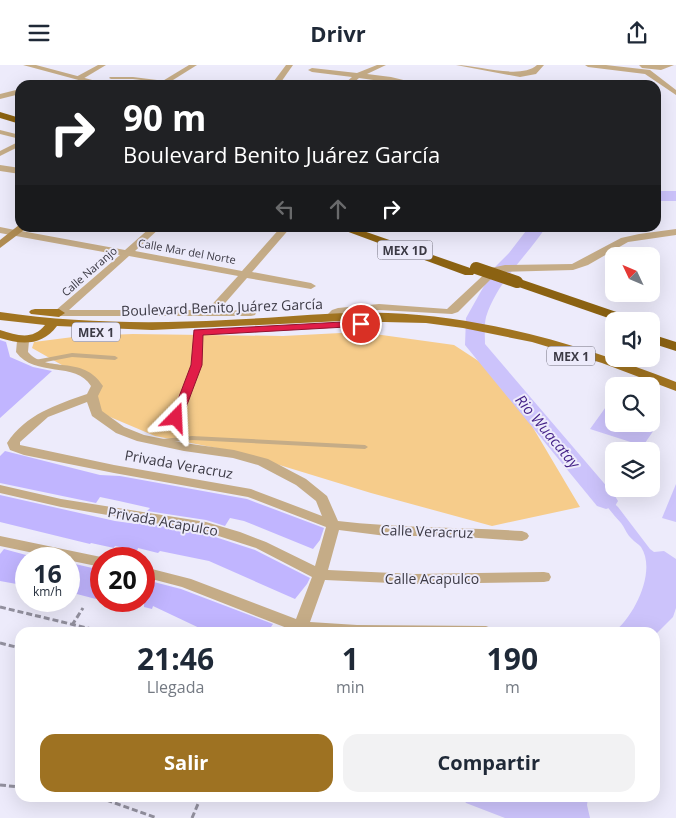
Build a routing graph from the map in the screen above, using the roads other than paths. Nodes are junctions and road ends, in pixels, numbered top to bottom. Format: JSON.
{"nodes":[{"id":1,"x":27,"y":65,"type":"edge"},
{"id":2,"x":104,"y":65,"type":"edge"},
{"id":3,"x":194,"y":65,"type":"edge"},
{"id":4,"x":290,"y":65,"type":"edge"},
{"id":5,"x":382,"y":65,"type":"edge"},
{"id":6,"x":459,"y":65,"type":"edge"},
{"id":7,"x":541,"y":65,"type":"edge"},
{"id":8,"x":588,"y":65,"type":"edge"},
{"id":9,"x":627,"y":65,"type":"edge"},
{"id":10,"x":671,"y":65,"type":"edge"},
{"id":11,"x":661,"y":68,"type":"junction"},
{"id":12,"x":676,"y":69,"type":"edge"},
{"id":13,"x":312,"y":70,"type":"dead end"},
{"id":14,"x":358,"y":75,"type":"junction"},
{"id":15,"x":78,"y":78,"type":"junction"},
{"id":16,"x":99,"y":80,"type":"edge"},
{"id":17,"x":117,"y":80,"type":"edge"},
{"id":18,"x":143,"y":80,"type":"edge"},
{"id":19,"x":169,"y":80,"type":"edge"},
{"id":20,"x":279,"y":80,"type":"edge"},
{"id":21,"x":352,"y":80,"type":"edge"},
{"id":22,"x":388,"y":80,"type":"edge"},
{"id":23,"x":658,"y":80,"type":"edge"},
{"id":24,"x":661,"y":82,"type":"edge"},
{"id":25,"x":15,"y":92,"type":"edge"},
{"id":26,"x":676,"y":93,"type":"edge"},
{"id":27,"x":0,"y":97,"type":"edge"},
{"id":28,"x":0,"y":109,"type":"edge"},
{"id":29,"x":15,"y":114,"type":"edge"},
{"id":30,"x":0,"y":115,"type":"edge"},
{"id":31,"x":15,"y":120,"type":"edge"},
{"id":32,"x":0,"y":132,"type":"edge"},
{"id":33,"x":15,"y":136,"type":"edge"},
{"id":34,"x":15,"y":146,"type":"edge"},
{"id":35,"x":0,"y":155,"type":"edge"},
{"id":36,"x":0,"y":168,"type":"edge"},
{"id":37,"x":15,"y":170,"type":"edge"},
{"id":38,"x":0,"y":230,"type":"edge"},
{"id":39,"x":15,"y":230,"type":"edge"},
{"id":40,"x":17,"y":232,"type":"edge"},
{"id":41,"x":30,"y":232,"type":"edge"},
{"id":42,"x":152,"y":232,"type":"edge"},
{"id":43,"x":283,"y":232,"type":"edge"},
{"id":44,"x":355,"y":232,"type":"edge"},
{"id":45,"x":372,"y":232,"type":"edge"},
{"id":46,"x":676,"y":232,"type":"edge"},
{"id":47,"x":0,"y":245,"type":"edge"},
{"id":48,"x":130,"y":253,"type":"junction"},
{"id":49,"x":473,"y":270,"type":"junction"},
{"id":50,"x":247,"y":274,"type":"junction"},
{"id":51,"x":513,"y":284,"type":"junction"},
{"id":52,"x":311,"y":286,"type":"dead end"},
{"id":53,"x":210,"y":313,"type":"junction"},
{"id":54,"x":250,"y":313,"type":"joint"},
{"id":55,"x":605,"y":313,"type":"edge"},
{"id":56,"x":329,"y":317,"type":"junction"},
{"id":57,"x":312,"y":318,"type":"junction"},
{"id":58,"x":3,"y":319,"type":"edge"},
{"id":59,"x":605,"y":320,"type":"edge"},
{"id":60,"x":54,"y":322,"type":"junction"},
{"id":61,"x":423,"y":323,"type":"junction"},
{"id":62,"x":198,"y":332,"type":"junction"},
{"id":63,"x":660,"y":332,"type":"edge"},
{"id":64,"x":491,"y":333,"type":"junction"},
{"id":65,"x":0,"y":334,"type":"edge"},
{"id":66,"x":676,"y":338,"type":"edge"},
{"id":67,"x":22,"y":341,"type":"junction"},
{"id":68,"x":660,"y":341,"type":"edge"},
{"id":69,"x":676,"y":347,"type":"edge"},
{"id":70,"x":115,"y":358,"type":"dead end"},
{"id":71,"x":35,"y":361,"type":"junction"},
{"id":72,"x":627,"y":377,"type":"edge"},
{"id":73,"x":676,"y":387,"type":"edge"},
{"id":74,"x":660,"y":390,"type":"edge"},
{"id":75,"x":92,"y":396,"type":"junction"},
{"id":76,"x":676,"y":397,"type":"edge"},
{"id":77,"x":176,"y":418,"type":"dead end"},
{"id":78,"x":158,"y":443,"type":"junction"},
{"id":79,"x":365,"y":447,"type":"dead end"},
{"id":80,"x":0,"y":489,"type":"edge"},
{"id":81,"x":333,"y":525,"type":"junction"},
{"id":82,"x":522,"y":536,"type":"dead end"},
{"id":83,"x":0,"y":541,"type":"edge"},
{"id":84,"x":90,"y":560,"type":"edge"},
{"id":85,"x":155,"y":574,"type":"edge"},
{"id":86,"x":320,"y":575,"type":"junction"},
{"id":87,"x":544,"y":577,"type":"dead end"},
{"id":88,"x":292,"y":627,"type":"edge"},
{"id":89,"x":300,"y":627,"type":"edge"}],
"edges":[{"from":1,"to":15,"type":"street"},
{"from":2,"to":15,"type":"street"},
{"from":3,"to":19,"type":"street"},
{"from":4,"to":20,"type":"street"},
{"from":5,"to":14,"type":"street"},
{"from":6,"to":7,"type":"street"},
{"from":8,"to":23,"type":"street"},
{"from":9,"to":11,"type":"street"},
{"from":10,"to":11,"type":"street"},
{"from":11,"to":12,"type":"street"},
{"from":13,"to":14,"type":"street"},
{"from":14,"to":21,"type":"street"},
{"from":14,"to":22,"type":"street"},
{"from":15,"to":16,"type":"street"},
{"from":17,"to":18,"type":"lane"},
{"from":24,"to":26,"type":"street"},
{"from":25,"to":27,"type":"street"},
{"from":28,"to":29,"type":"highway"},
{"from":30,"to":31,"type":"highway"},
{"from":32,"to":33,"type":"street"},
{"from":34,"to":35,"type":"street"},
{"from":36,"to":37,"type":"street"},
{"from":38,"to":39,"type":"street","name":"Calle Mar del Norte"},
{"from":40,"to":47,"type":"main road"},
{"from":41,"to":48,"type":"street","name":"Calle Mar del Norte"},
{"from":42,"to":48,"type":"street","name":"Calle Naranjo"},
{"from":43,"to":50,"type":"street"},
{"from":44,"to":49,"type":"highway","number":"MEX 1D"},
{"from":45,"to":49,"type":"highway","number":"MEX 1D"},
{"from":46,"to":56,"type":"street"},
{"from":48,"to":50,"type":"street","name":"Calle Mar del Norte"},
{"from":48,"to":60,"type":"street","name":"Calle Naranjo"},
{"from":49,"to":51,"type":"highway","number":"MEX 1D"},
{"from":50,"to":52,"type":"street","name":"Calle Mar del Norte"},
{"from":50,"to":53,"type":"street"},
{"from":51,"to":55,"type":"highway","number":"MEX 1D"},
{"from":51,"to":59,"type":"highway","number":"MEX 1D"},
{"from":53,"to":54,"type":"street"},
{"from":53,"to":60,"type":"street"},
{"from":54,"to":57,"type":"main road"},
{"from":56,"to":57,"type":"main road","name":"Boulevard Benito Juárez García","number":"MEX 1"},
{"from":56,"to":61,"type":"main road","name":"Boulevard Benito Juárez García","number":"MEX 1"},
{"from":57,"to":60,"type":"main road","name":"Boulevard Benito Juárez García","number":"MEX 1"},
{"from":58,"to":60,"type":"main road","name":"Boulevard Benito Juárez García","number":"MEX 1"},
{"from":58,"to":60,"type":"main road"},
{"from":60,"to":62,"type":"main road","name":"Boulevard Benito Juárez García","number":"MEX 1"},
{"from":60,"to":67,"type":"main road"},
{"from":61,"to":62,"type":"main road","name":"Boulevard Benito Juárez García","number":"MEX 1"},
{"from":61,"to":64,"type":"main road","name":"Boulevard Benito Juárez García","number":"MEX 1"},
{"from":62,"to":77,"type":"lane"},
{"from":63,"to":66,"type":"highway"},
{"from":64,"to":72,"type":"main road","name":"Boulevard Benito Juárez García","number":"MEX 1"},
{"from":64,"to":73,"type":"main road","name":"Boulevard Benito Juárez García","number":"MEX 1"},
{"from":65,"to":67,"type":"main road"},
{"from":67,"to":71,"type":"street"},
{"from":68,"to":69,"type":"highway"},
{"from":70,"to":71,"type":"lane"},
{"from":71,"to":75,"type":"street"},
{"from":74,"to":76,"type":"main road","name":"Boulevard Benito Juárez García","number":"MEX 1"},
{"from":75,"to":78,"type":"street"},
{"from":75,"to":81,"type":"street","name":"Privada Veracruz"},
{"from":78,"to":79,"type":"lane"},
{"from":78,"to":81,"type":"street"},
{"from":80,"to":86,"type":"street","name":"Privada Acapulco"},
{"from":81,"to":82,"type":"street","name":"Calle Veracruz"},
{"from":81,"to":86,"type":"street"},
{"from":83,"to":84,"type":"street"},
{"from":85,"to":88,"type":"street"},
{"from":86,"to":87,"type":"street","name":"Calle Acapulco"},
{"from":86,"to":89,"type":"street"}]}
